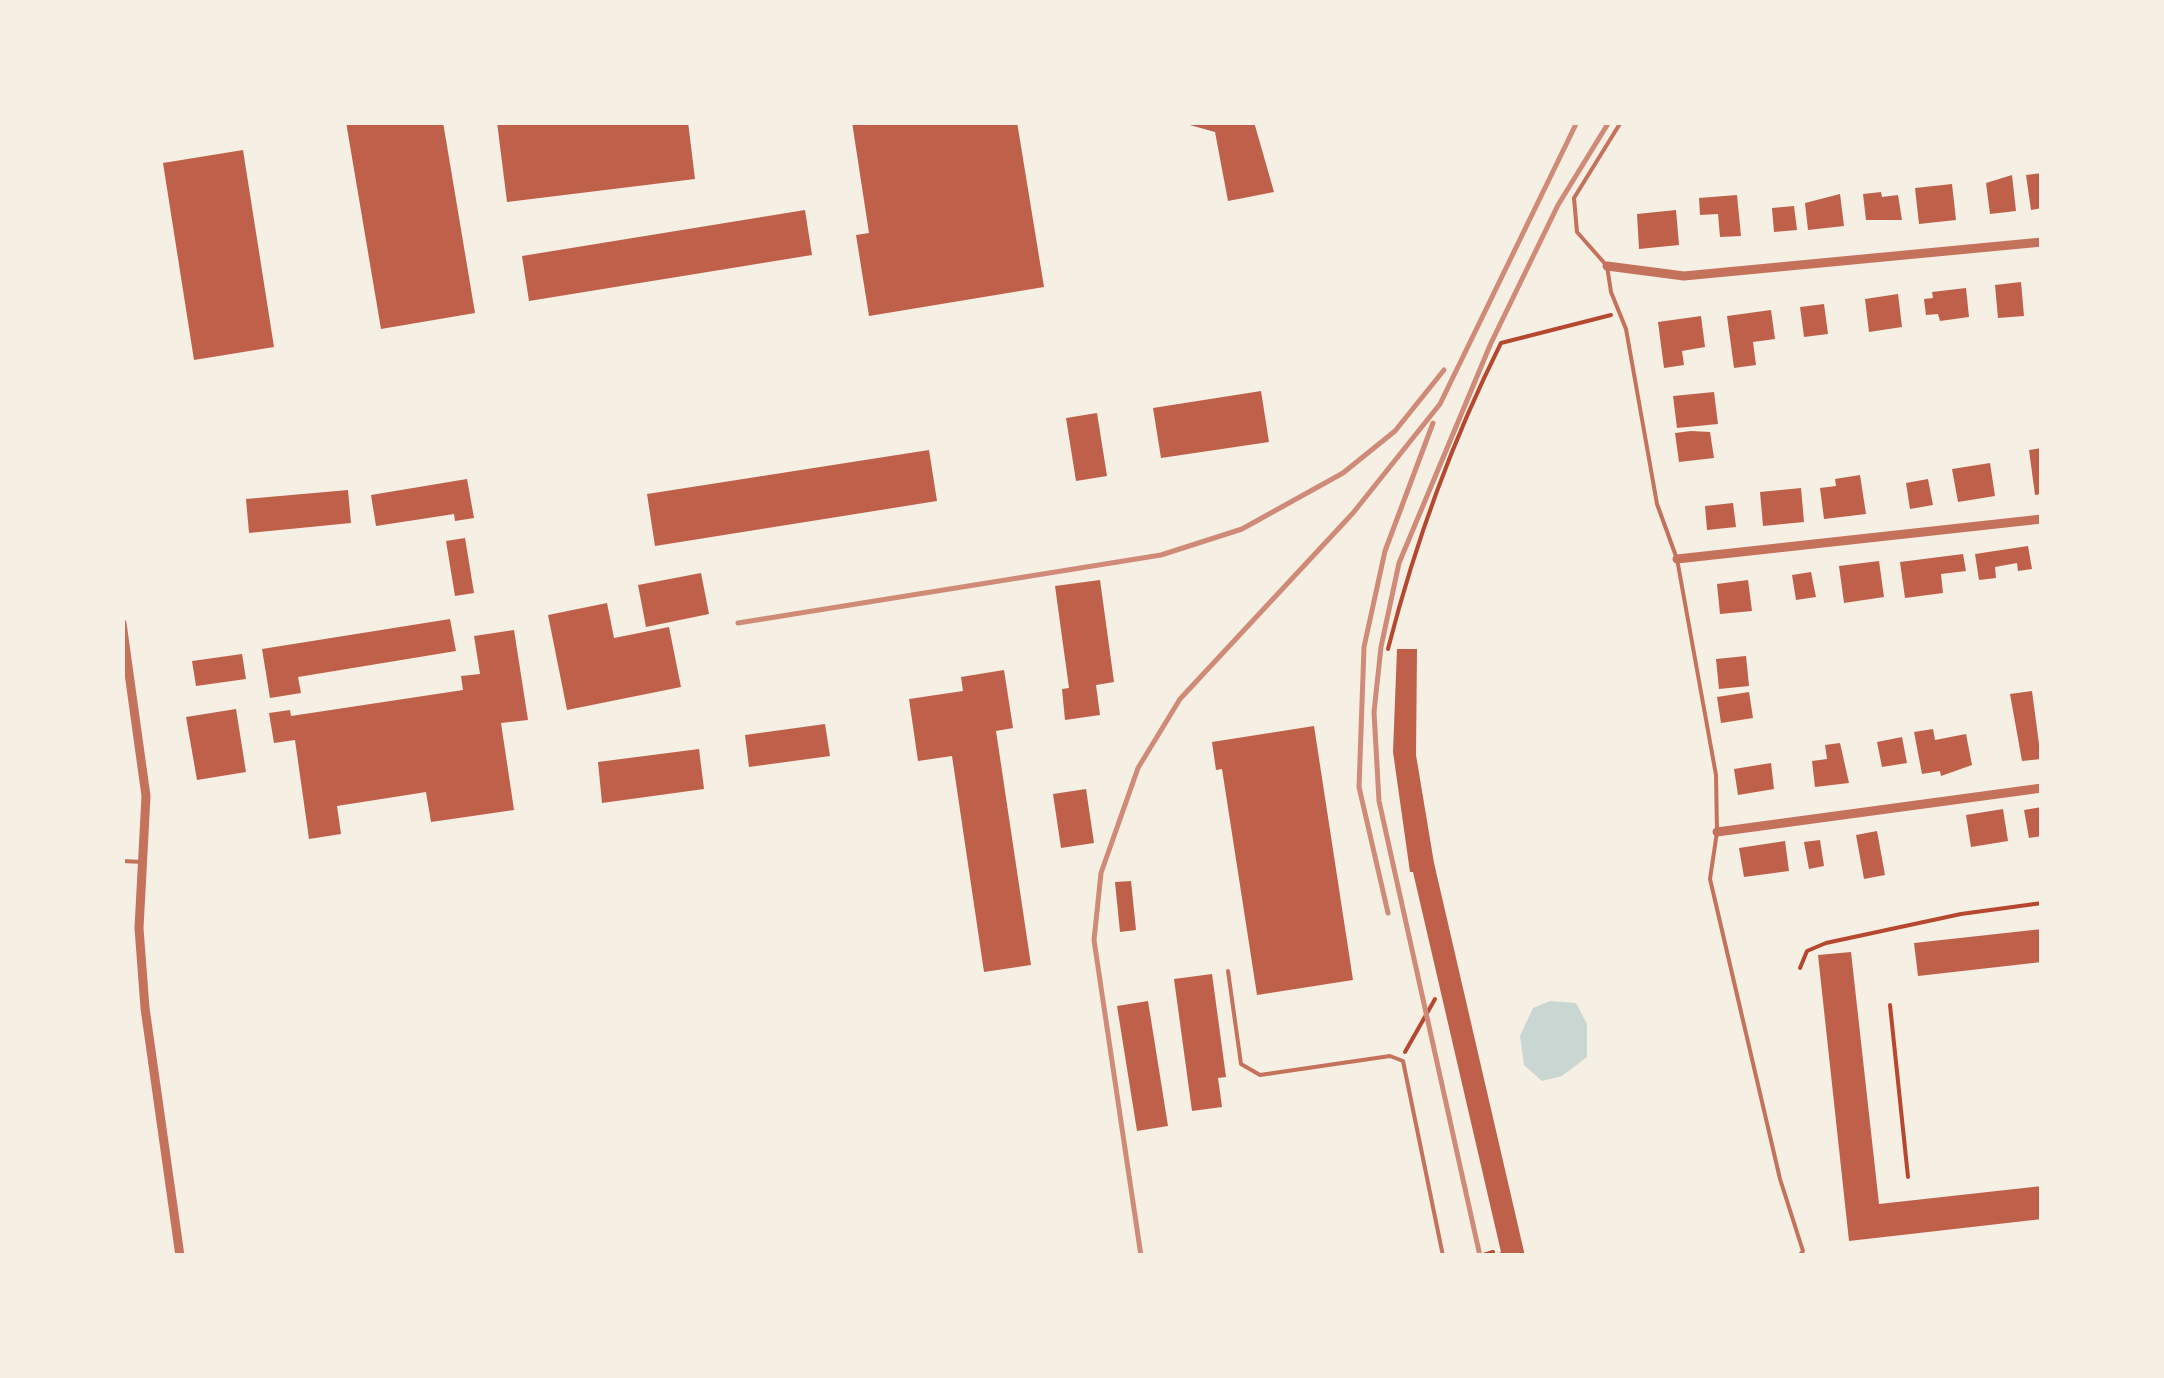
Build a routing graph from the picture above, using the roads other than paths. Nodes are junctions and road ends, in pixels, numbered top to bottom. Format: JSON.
{"nodes":[{"id":1,"x":1621,"y":122,"type":"edge"},
{"id":2,"x":2042,"y":242,"type":"edge"},
{"id":3,"x":1606,"y":266,"type":"junction"},
{"id":4,"x":2042,"y":519,"type":"edge"},
{"id":5,"x":1677,"y":559,"type":"junction"},
{"id":6,"x":122,"y":623,"type":"edge"},
{"id":7,"x":2042,"y":788,"type":"edge"},
{"id":8,"x":1716,"y":832,"type":"junction"},
{"id":9,"x":122,"y":860,"type":"edge"},
{"id":10,"x":144,"y":862,"type":"junction"},
{"id":11,"x":1228,"y":971,"type":"dead end"},
{"id":12,"x":180,"y":1256,"type":"edge"},
{"id":13,"x":1443,"y":1256,"type":"edge"},
{"id":14,"x":1800,"y":1256,"type":"edge"}],
"edges":[{"from":1,"to":3,"type":"lane"},
{"from":2,"to":3,"type":"street"},
{"from":3,"to":5,"type":"lane"},
{"from":4,"to":5,"type":"street"},
{"from":5,"to":8,"type":"lane"},
{"from":6,"to":10,"type":"street"},
{"from":7,"to":8,"type":"street"},
{"from":8,"to":14,"type":"lane"},
{"from":9,"to":10,"type":"lane"},
{"from":10,"to":12,"type":"street"},
{"from":11,"to":13,"type":"lane"}]}
